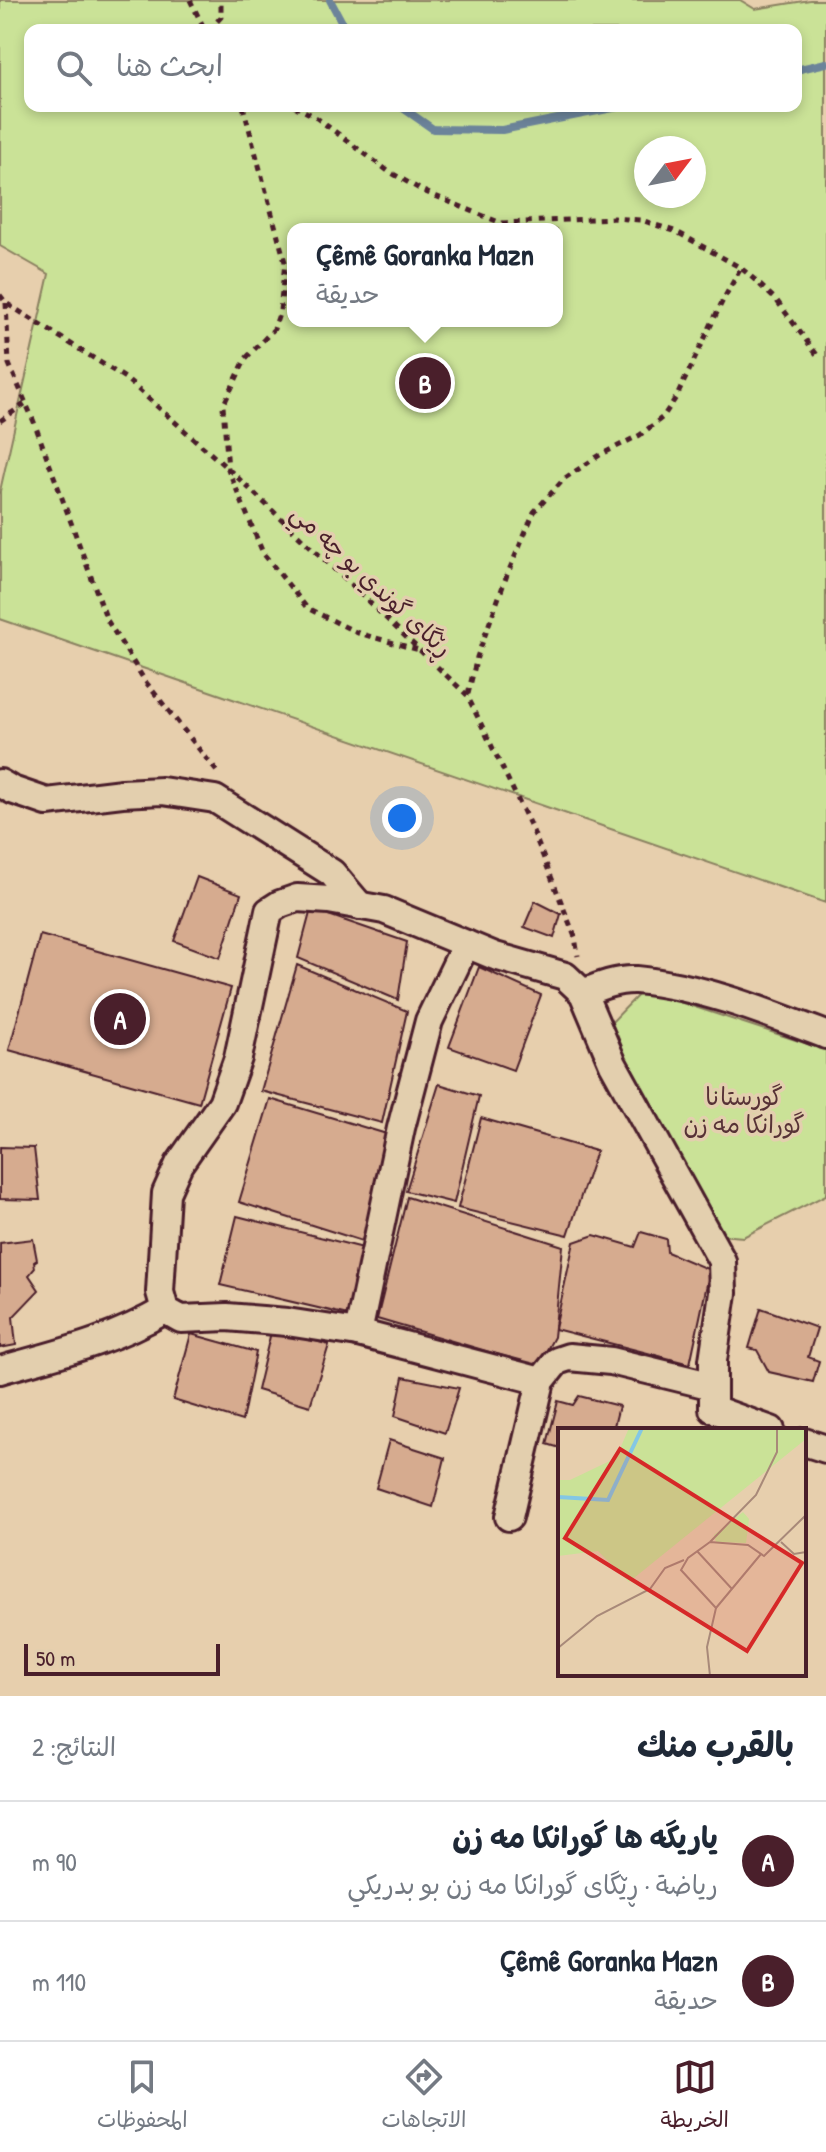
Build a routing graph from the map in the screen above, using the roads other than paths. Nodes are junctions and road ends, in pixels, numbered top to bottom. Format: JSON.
{"nodes":[{"id":1,"x":0,"y":783,"type":"edge"},
{"id":2,"x":360,"y":906,"type":"junction"},
{"id":3,"x":466,"y":944,"type":"junction"},
{"id":4,"x":583,"y":993,"type":"junction"},
{"id":5,"x":826,"y":1035,"type":"edge"},
{"id":6,"x":165,"y":1310,"type":"junction"},
{"id":7,"x":358,"y":1333,"type":"junction"},
{"id":8,"x":0,"y":1370,"type":"edge"},
{"id":9,"x":541,"y":1381,"type":"junction"},
{"id":10,"x":713,"y":1386,"type":"junction"},
{"id":11,"x":765,"y":1428,"type":"edge"},
{"id":12,"x":806,"y":1443,"type":"edge"},
{"id":13,"x":826,"y":1449,"type":"edge"},
{"id":14,"x":509,"y":1517,"type":"dead end"}],
"edges":[{"from":1,"to":2,"type":"street"},
{"from":2,"to":3,"type":"street"},
{"from":2,"to":6,"type":"street"},
{"from":3,"to":4,"type":"street"},
{"from":3,"to":7,"type":"street"},
{"from":4,"to":5,"type":"street"},
{"from":4,"to":10,"type":"street"},
{"from":6,"to":7,"type":"street"},
{"from":6,"to":8,"type":"street"},
{"from":7,"to":9,"type":"street"},
{"from":9,"to":10,"type":"street"},
{"from":9,"to":14,"type":"street"},
{"from":10,"to":11,"type":"street"},
{"from":12,"to":13,"type":"street"}]}
